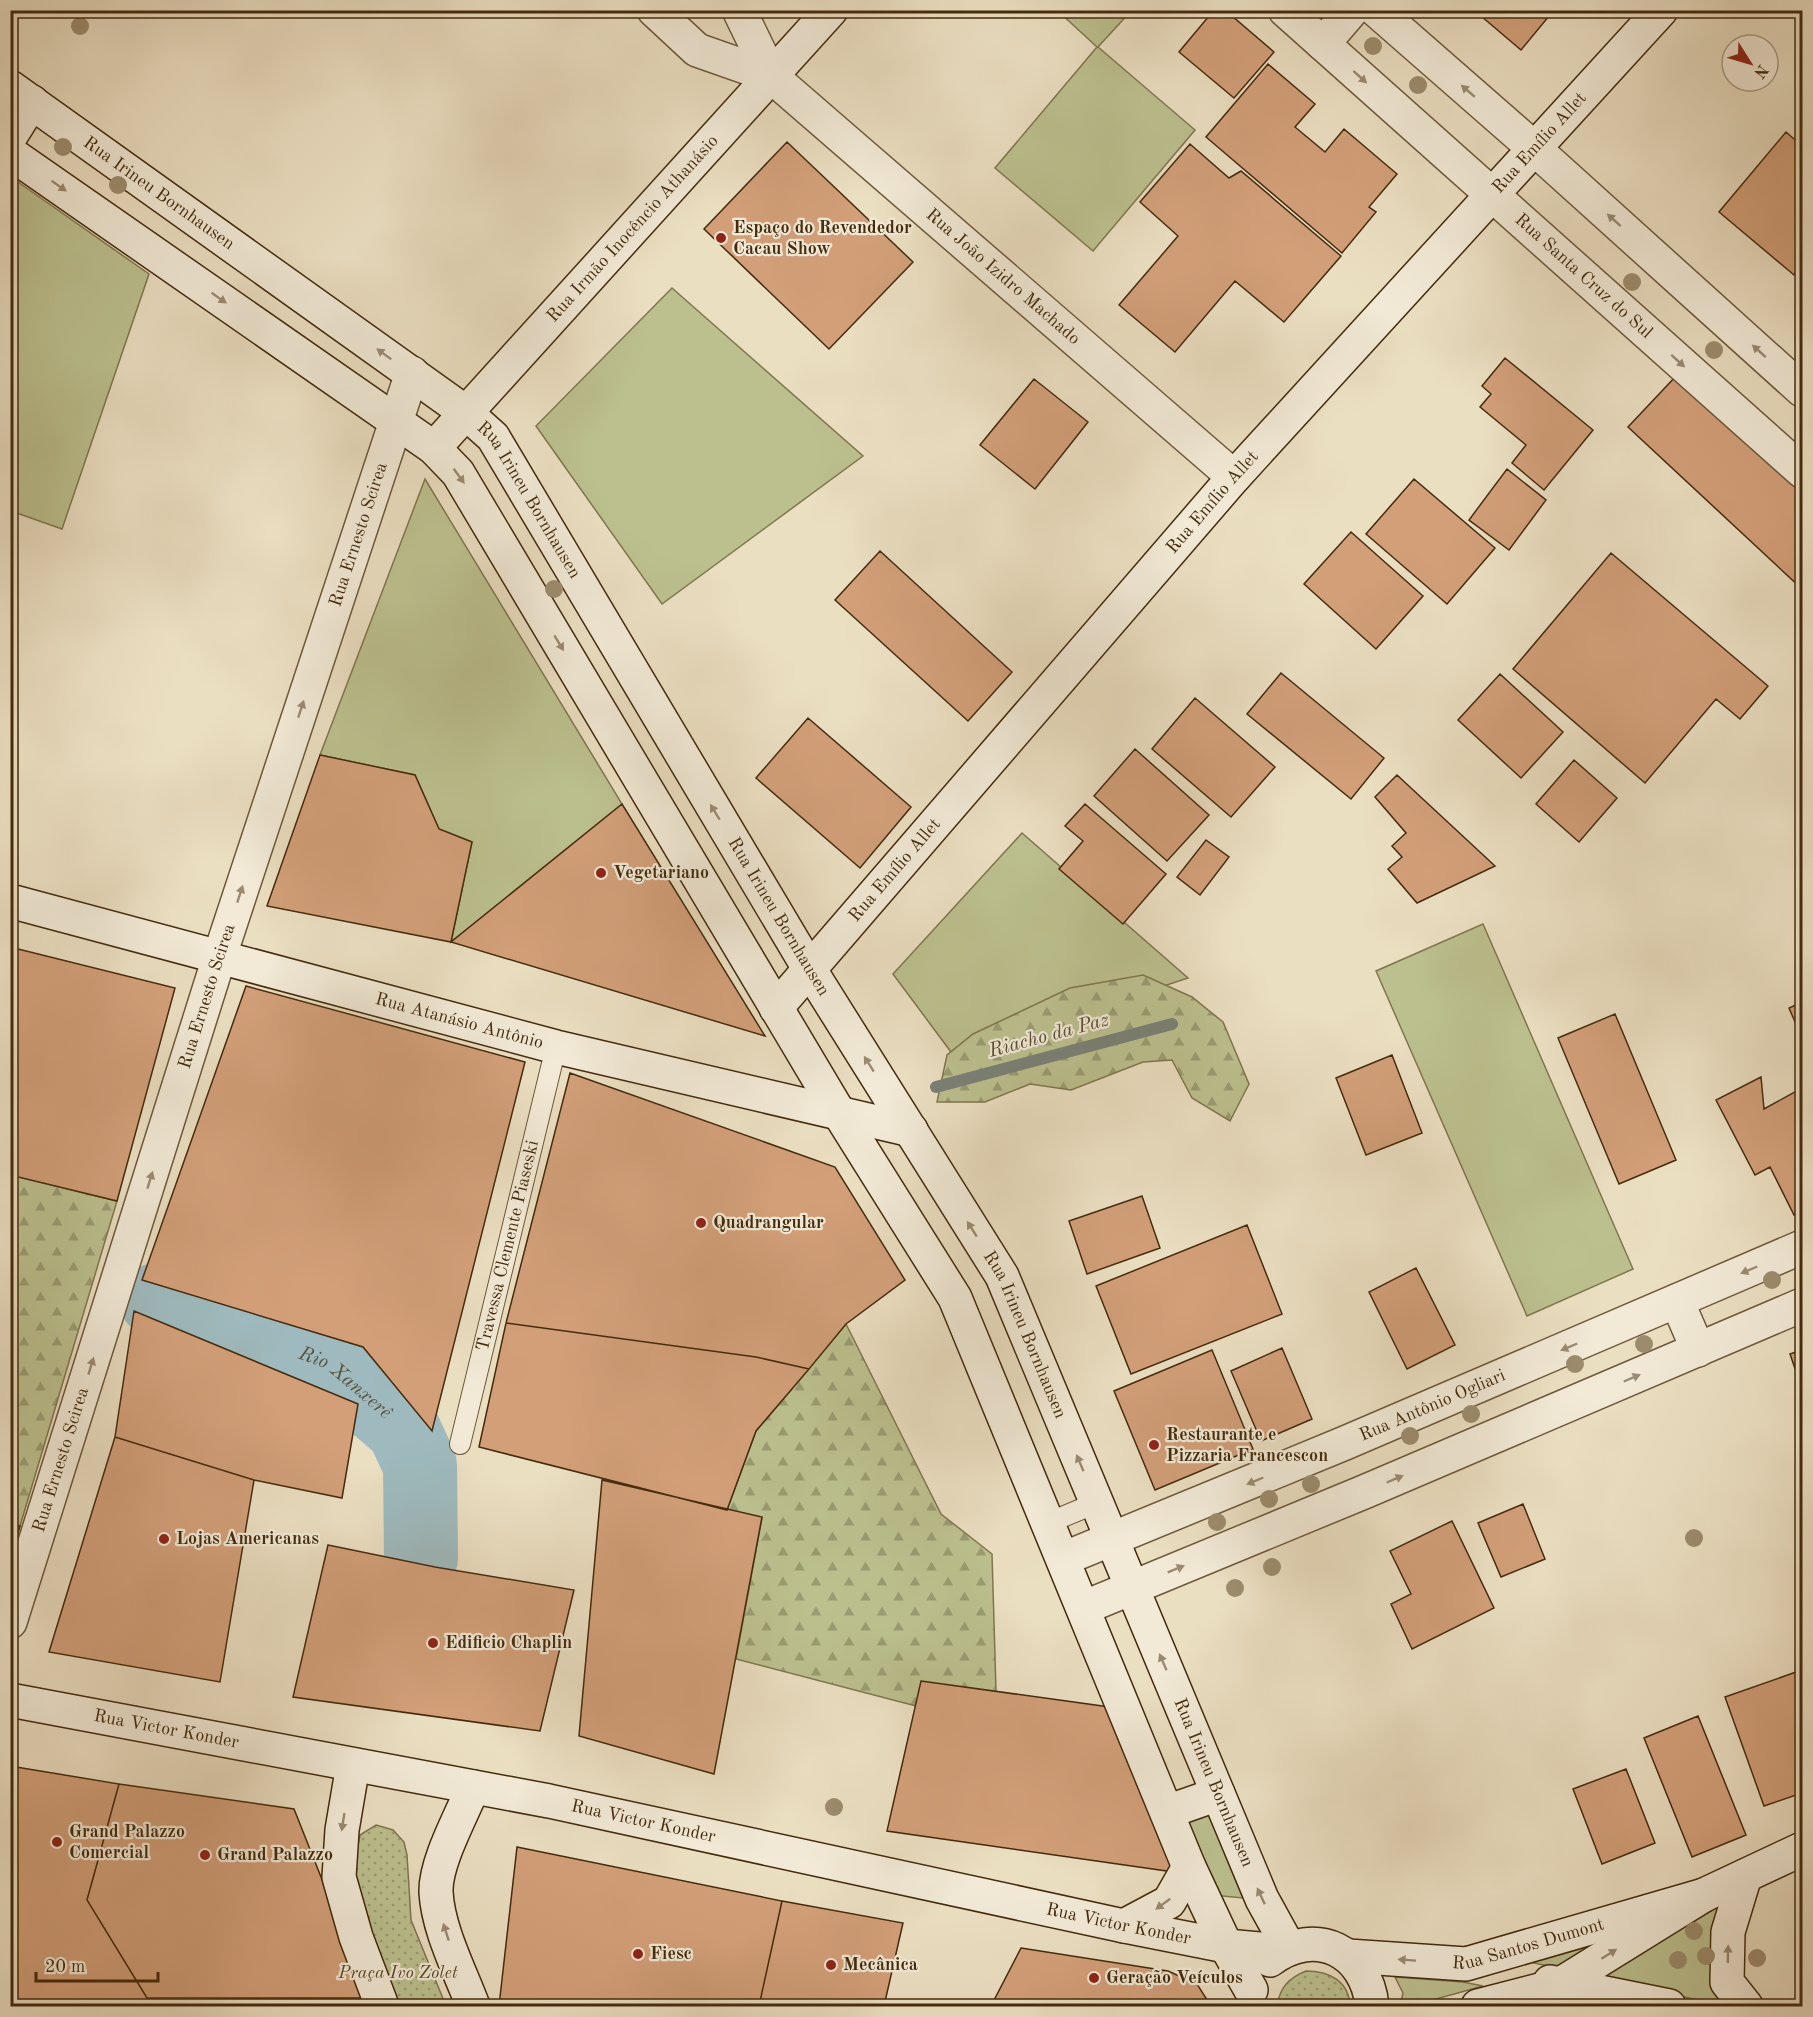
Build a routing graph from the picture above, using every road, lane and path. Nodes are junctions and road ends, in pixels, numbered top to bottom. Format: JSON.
{"nodes":[{"id":1,"x":654,"y":10,"type":"edge"},
{"id":2,"x":739,"y":10,"type":"edge"},
{"id":3,"x":831,"y":10,"type":"edge"},
{"id":4,"x":1286,"y":10,"type":"edge"},
{"id":5,"x":1352,"y":10,"type":"edge"},
{"id":6,"x":1376,"y":10,"type":"edge"},
{"id":7,"x":1661,"y":10,"type":"edge"},
{"id":8,"x":1323,"y":44,"type":"junction"},
{"id":9,"x":771,"y":76,"type":"junction"},
{"id":10,"x":21,"y":94,"type":"edge"},
{"id":11,"x":10,"y":137,"type":"edge"},
{"id":12,"x":1536,"y":150,"type":"junction"},
{"id":13,"x":10,"y":153,"type":"edge"},
{"id":14,"x":1494,"y":196,"type":"junction"},
{"id":15,"x":412,"y":373,"type":"junction"},
{"id":16,"x":1803,"y":390,"type":"edge"},
{"id":17,"x":465,"y":412,"type":"junction"},
{"id":18,"x":396,"y":421,"type":"junction"},
{"id":19,"x":434,"y":448,"type":"junction"},
{"id":20,"x":1803,"y":471,"type":"edge"},
{"id":21,"x":1234,"y":477,"type":"junction"},
{"id":22,"x":644,"y":691,"type":"junction"},
{"id":23,"x":603,"y":717,"type":"junction"},
{"id":24,"x":10,"y":901,"type":"edge"},
{"id":25,"x":219,"y":958,"type":"junction"},
{"id":26,"x":810,"y":970,"type":"junction"},
{"id":27,"x":776,"y":1008,"type":"junction"},
{"id":28,"x":556,"y":1047,"type":"junction"},
{"id":29,"x":839,"y":1113,"type":"junction"},
{"id":30,"x":910,"y":1130,"type":"junction"},
{"id":31,"x":1803,"y":1247,"type":"edge"},
{"id":32,"x":1677,"y":1301,"type":"junction"},
{"id":33,"x":1803,"y":1305,"type":"edge"},
{"id":34,"x":1698,"y":1350,"type":"junction"},
{"id":35,"x":1502,"y":1375,"type":"junction"},
{"id":36,"x":1524,"y":1424,"type":"junction"},
{"id":37,"x":1345,"y":1443,"type":"junction"},
{"id":38,"x":460,"y":1444,"type":"dead end"},
{"id":39,"x":1364,"y":1492,"type":"junction"},
{"id":40,"x":1096,"y":1503,"type":"junction"},
{"id":41,"x":1048,"y":1523,"type":"junction"},
{"id":42,"x":1112,"y":1541,"type":"junction"},
{"id":43,"x":1063,"y":1559,"type":"junction"},
{"id":44,"x":1132,"y":1588,"type":"junction"},
{"id":45,"x":1083,"y":1608,"type":"junction"},
{"id":46,"x":10,"y":1622,"type":"edge"},
{"id":47,"x":10,"y":1700,"type":"edge"},
{"id":48,"x":353,"y":1765,"type":"junction"},
{"id":49,"x":473,"y":1787,"type":"junction"},
{"id":50,"x":1218,"y":1794,"type":"junction"},
{"id":51,"x":1167,"y":1812,"type":"junction"},
{"id":52,"x":1803,"y":1849,"type":"edge"},
{"id":53,"x":1189,"y":1867,"type":"junction"},
{"id":54,"x":1745,"y":1876,"type":"junction"},
{"id":55,"x":1704,"y":1895,"type":"junction"},
{"id":56,"x":1124,"y":1926,"type":"junction"},
{"id":57,"x":1226,"y":1946,"type":"junction"},
{"id":58,"x":1285,"y":1949,"type":"junction"},
{"id":59,"x":1347,"y":1956,"type":"junction"},
{"id":60,"x":1466,"y":1964,"type":"junction"},
{"id":61,"x":1559,"y":1985,"type":"junction"},
{"id":62,"x":1250,"y":1998,"type":"edge"},
{"id":63,"x":382,"y":2007,"type":"edge"},
{"id":64,"x":473,"y":2007,"type":"edge"},
{"id":65,"x":1372,"y":2007,"type":"edge"},
{"id":66,"x":1478,"y":2007,"type":"edge"},
{"id":67,"x":1669,"y":2007,"type":"edge"},
{"id":68,"x":1746,"y":2007,"type":"edge"}],
"edges":[{"from":1,"to":9,"type":"street","name":"Rua João Izidro Machado"},
{"from":2,"to":9,"type":"street","name":"Rua João Izidro Machado"},
{"from":3,"to":9,"type":"street","name":"Rua Irmão Inocêncio Athanásio"},
{"from":4,"to":8,"type":"street","name":"Rua Santa Cruz do Sul"},
{"from":5,"to":8,"type":"street"},
{"from":12,"to":6,"type":"street","one_way":true},
{"from":7,"to":12,"type":"street","name":"Rua Emílio Allet"},
{"from":8,"to":14,"type":"street","name":"Rua Santa Cruz do Sul","one_way":true},
{"from":9,"to":17,"type":"street","name":"Rua Irmão Inocêncio Athanásio"},
{"from":9,"to":21,"type":"street","name":"Rua João Izidro Machado"},
{"from":10,"to":11,"type":"street"},
{"from":15,"to":10,"type":"street","name":"Rua Irineu Bornhausen","one_way":true},
{"from":12,"to":14,"type":"street","name":"Rua Emílio Allet"},
{"from":16,"to":12,"type":"street","one_way":true},
{"from":13,"to":18,"type":"street","one_way":true},
{"from":14,"to":20,"type":"street","name":"Rua Santa Cruz do Sul","one_way":true},
{"from":14,"to":21,"type":"street","name":"Rua Emílio Allet"},
{"from":15,"to":17,"type":"street","name":"Rua Irineu Bornhausen"},
{"from":15,"to":18,"type":"street","name":"Rua Ernesto Scirea"},
{"from":17,"to":19,"type":"street","name":"Rua Irmão Inocêncio Athanásio"},
{"from":17,"to":22,"type":"street","name":"Rua Irineu Bornhausen"},
{"from":18,"to":19,"type":"street"},
{"from":25,"to":18,"type":"street","name":"Rua Ernesto Scirea","one_way":true},
{"from":19,"to":23,"type":"street","one_way":true},
{"from":21,"to":26,"type":"street","name":"Rua Emílio Allet"},
{"from":22,"to":23,"type":"street"},
{"from":26,"to":22,"type":"street","name":"Rua Irineu Bornhausen","one_way":true},
{"from":23,"to":27,"type":"street"},
{"from":24,"to":25,"type":"street","name":"Rua Atanásio Antônio"},
{"from":25,"to":28,"type":"street","name":"Rua Atanásio Antônio"},
{"from":46,"to":25,"type":"street","name":"Rua Ernesto Scirea","one_way":true},
{"from":26,"to":27,"type":"street","name":"Rua Emílio Allet"},
{"from":30,"to":26,"type":"street","name":"Rua Irineu Bornhausen","one_way":true},
{"from":27,"to":29,"type":"street"},
{"from":28,"to":29,"type":"street","name":"Rua Atanásio Antônio"},
{"from":28,"to":38,"type":"lane","name":"Travessa Clemente Piaseski"},
{"from":29,"to":30,"type":"street","name":"Rua Atanásio Antônio"},
{"from":29,"to":41,"type":"street"},
{"from":40,"to":30,"type":"street","name":"Rua Irineu Bornhausen","one_way":true},
{"from":31,"to":32,"type":"street","name":"Rua Antônio Ogliari","one_way":true},
{"from":32,"to":34,"type":"street"},
{"from":32,"to":35,"type":"street","name":"Rua Antônio Ogliari","one_way":true},
{"from":33,"to":34,"type":"street"},
{"from":36,"to":34,"type":"street","one_way":true},
{"from":35,"to":36,"type":"street"},
{"from":35,"to":37,"type":"street","name":"Rua Antônio Ogliari"},
{"from":39,"to":36,"type":"street","one_way":true},
{"from":37,"to":39,"type":"street"},
{"from":37,"to":42,"type":"street","name":"Rua Antônio Ogliari","one_way":true},
{"from":44,"to":39,"type":"street","one_way":true},
{"from":40,"to":41,"type":"lane"},
{"from":40,"to":42,"type":"street","name":"Rua Irineu Bornhausen"},
{"from":41,"to":43,"type":"street"},
{"from":42,"to":43,"type":"street","name":"Rua Antônio Ogliari"},
{"from":42,"to":44,"type":"street","name":"Rua Irineu Bornhausen"},
{"from":43,"to":45,"type":"street"},
{"from":44,"to":45,"type":"street"},
{"from":50,"to":44,"type":"street","name":"Rua Irineu Bornhausen","one_way":true},
{"from":45,"to":51,"type":"street"},
{"from":47,"to":48,"type":"street","name":"Rua Victor Konder"},
{"from":48,"to":49,"type":"street","name":"Rua Victor Konder"},
{"from":48,"to":63,"type":"street","one_way":true},
{"from":49,"to":56,"type":"street","name":"Rua Victor Konder"},
{"from":64,"to":49,"type":"street","one_way":true},
{"from":50,"to":51,"type":"street"},
{"from":58,"to":50,"type":"street","name":"Rua Irineu Bornhausen","one_way":true},
{"from":51,"to":53,"type":"street"},
{"from":52,"to":54,"type":"street","name":"Rua Santos Dumont"},
{"from":53,"to":56,"type":"street","one_way":true},
{"from":53,"to":57,"type":"street"},
{"from":54,"to":55,"type":"street","name":"Rua Santos Dumont"},
{"from":68,"to":54,"type":"street","one_way":true},
{"from":55,"to":60,"type":"street","name":"Rua Santos Dumont"},
{"from":61,"to":55,"type":"street","name":"Rua Santos Dumont","one_way":true},
{"from":56,"to":57,"type":"street","name":"Rua Victor Konder"},
{"from":57,"to":58,"type":"street","name":"Rua Victor Konder"},
{"from":57,"to":62,"type":"street"},
{"from":58,"to":59,"type":"street","name":"Rua Victor Konder"},
{"from":58,"to":62,"type":"street"},
{"from":60,"to":59,"type":"street","name":"Rua Santos Dumont","one_way":true},
{"from":59,"to":65,"type":"street"},
{"from":60,"to":61,"type":"street"},
{"from":61,"to":66,"type":"street"},
{"from":61,"to":67,"type":"street"}]}
